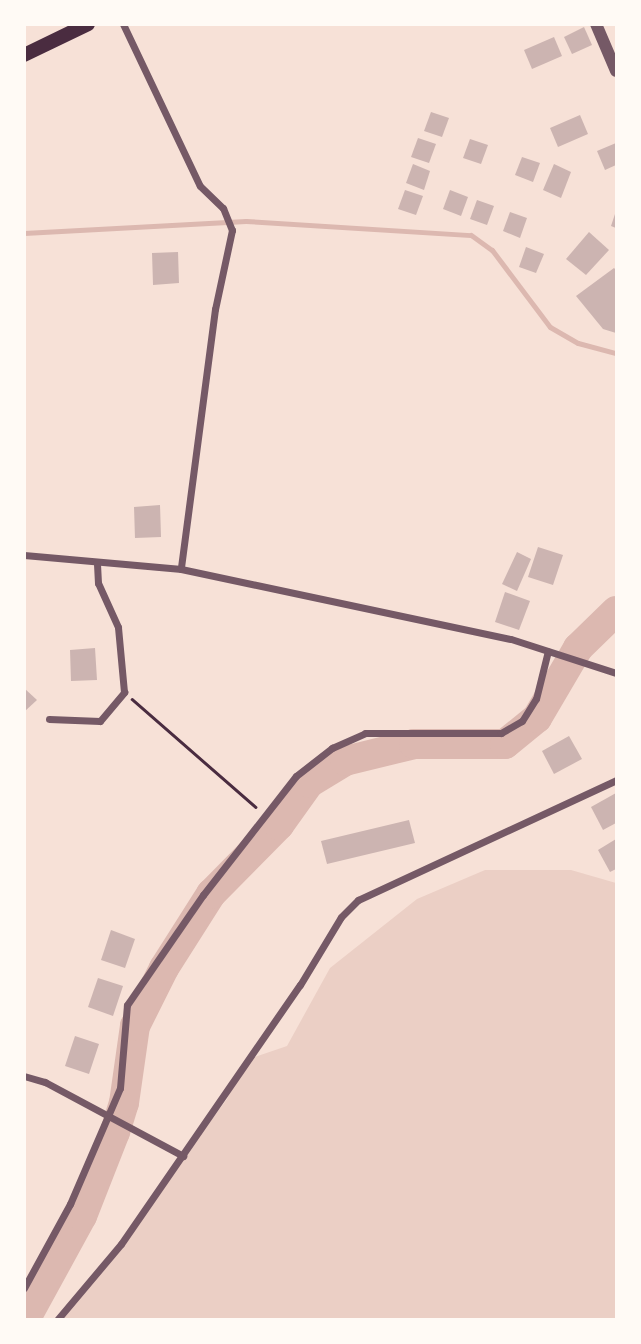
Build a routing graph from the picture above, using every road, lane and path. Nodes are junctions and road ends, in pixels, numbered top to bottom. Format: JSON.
{"nodes":[{"id":1,"x":88,"y":24,"type":"edge"},
{"id":2,"x":123,"y":24,"type":"edge"},
{"id":3,"x":596,"y":24,"type":"edge"},
{"id":4,"x":24,"y":55,"type":"edge"},
{"id":5,"x":617,"y":71,"type":"edge"},
{"id":6,"x":24,"y":555,"type":"edge"},
{"id":7,"x":97,"y":562,"type":"junction"},
{"id":8,"x":181,"y":569,"type":"junction"},
{"id":9,"x":548,"y":651,"type":"junction"},
{"id":10,"x":617,"y":673,"type":"edge"},
{"id":11,"x":124,"y":692,"type":"junction"},
{"id":12,"x":49,"y":719,"type":"dead end"},
{"id":13,"x":617,"y":780,"type":"edge"},
{"id":14,"x":267,"y":817,"type":"junction"},
{"id":15,"x":24,"y":1076,"type":"edge"},
{"id":16,"x":112,"y":1119,"type":"junction"},
{"id":17,"x":183,"y":1156,"type":"junction"},
{"id":18,"x":24,"y":1288,"type":"edge"},
{"id":19,"x":57,"y":1320,"type":"edge"}],
"edges":[{"from":1,"to":4,"type":"main road"},
{"from":2,"to":8,"type":"street"},
{"from":3,"to":5,"type":"street"},
{"from":6,"to":7,"type":"street"},
{"from":7,"to":8,"type":"street"},
{"from":7,"to":11,"type":"street"},
{"from":8,"to":9,"type":"street"},
{"from":9,"to":10,"type":"street"},
{"from":9,"to":14,"type":"street"},
{"from":11,"to":12,"type":"street"},
{"from":11,"to":14,"type":"path"},
{"from":13,"to":17,"type":"street"},
{"from":14,"to":16,"type":"street"},
{"from":15,"to":16,"type":"street"},
{"from":16,"to":17,"type":"street"},
{"from":16,"to":18,"type":"street"},
{"from":17,"to":19,"type":"street"}]}
